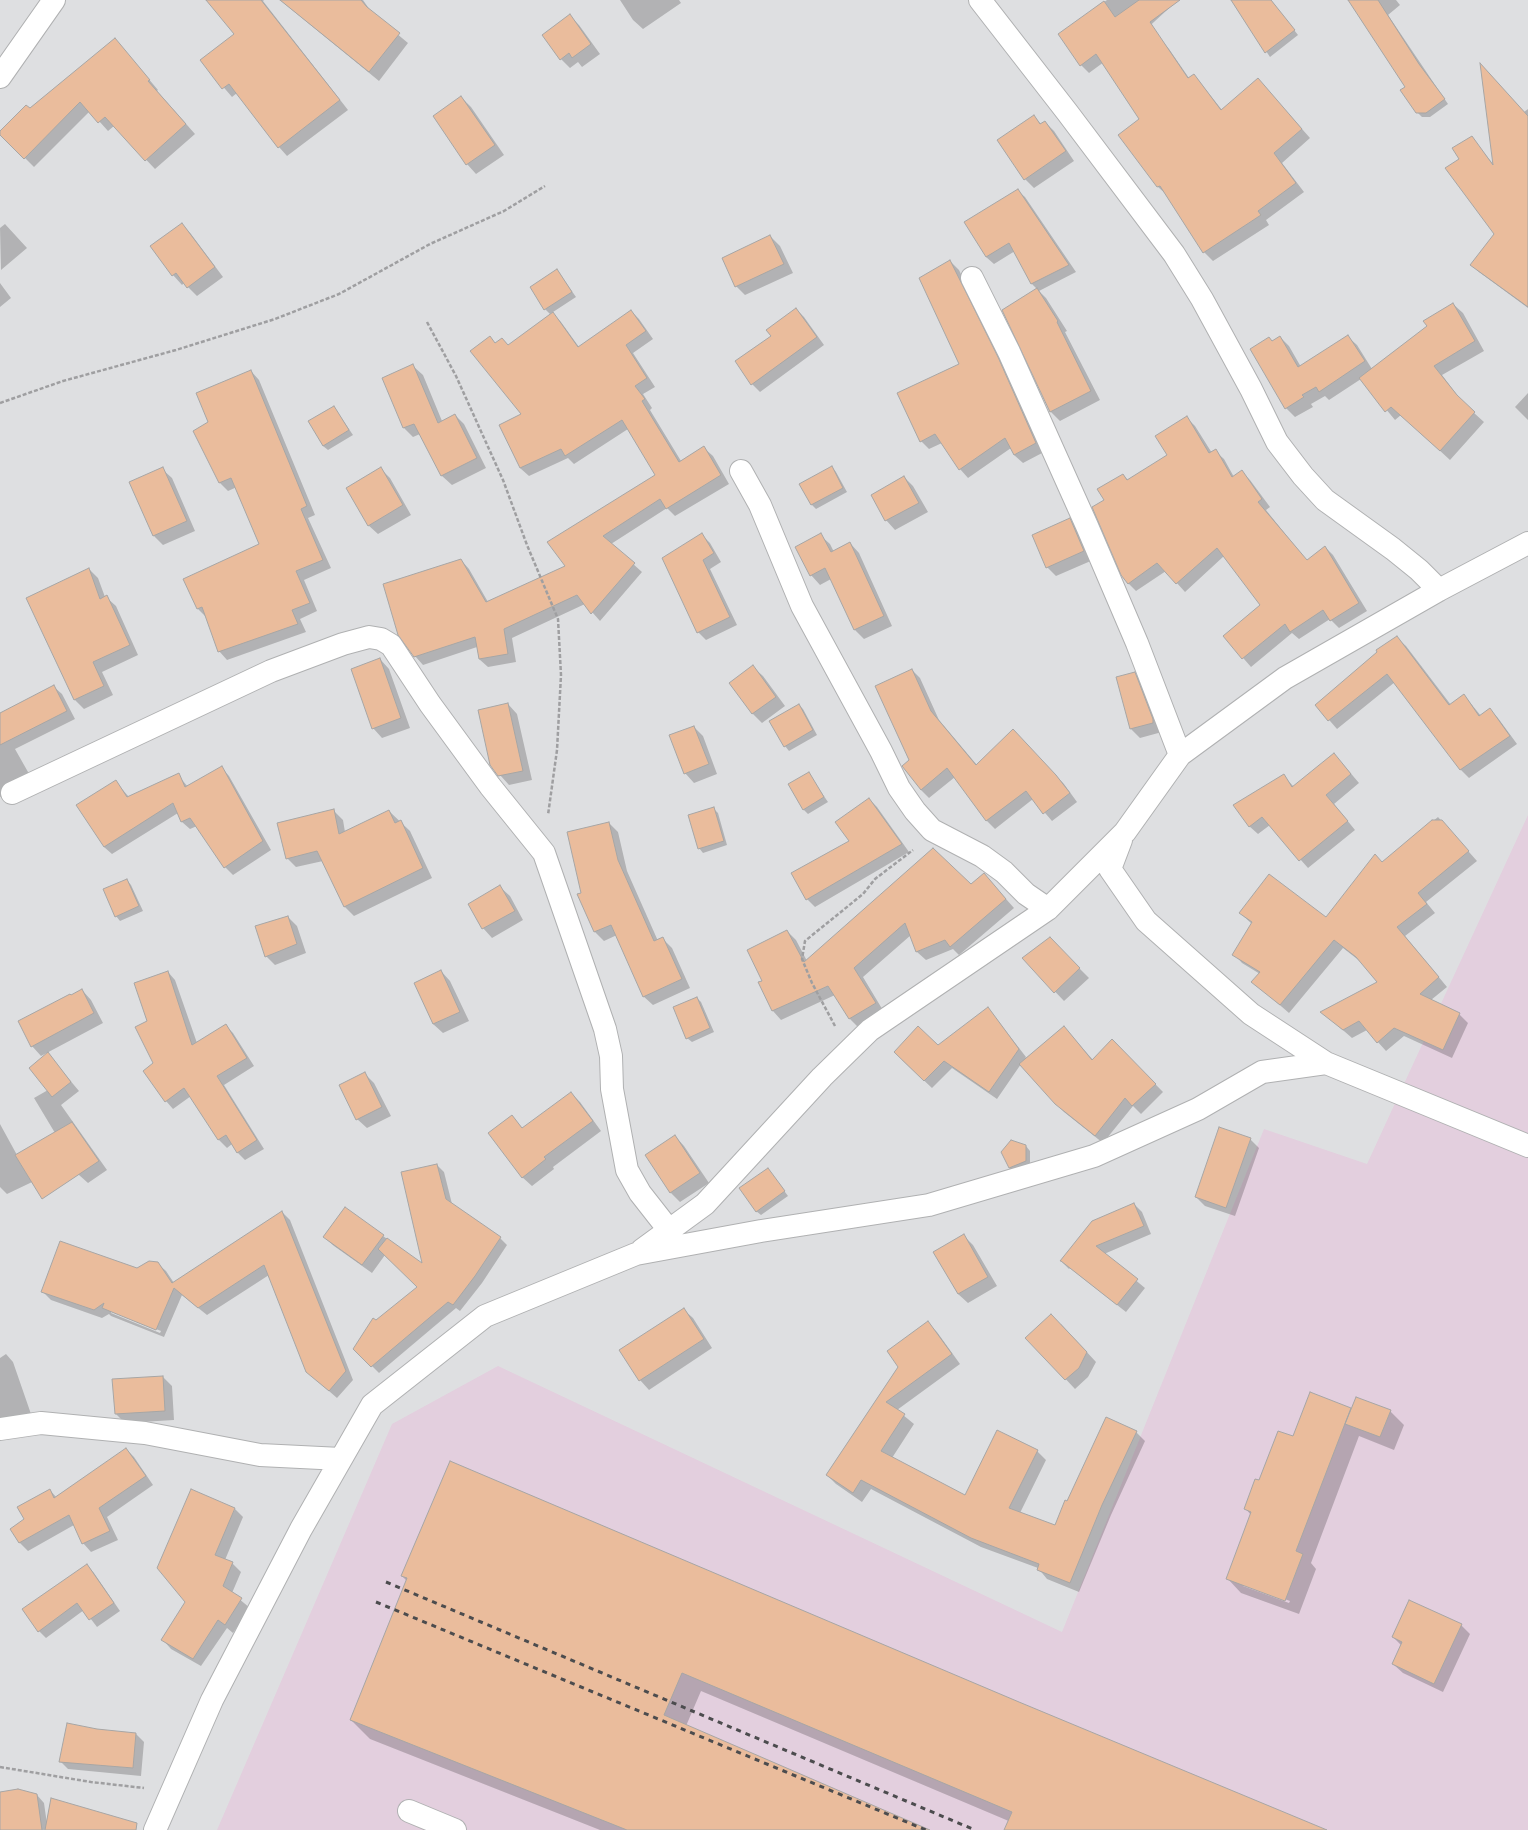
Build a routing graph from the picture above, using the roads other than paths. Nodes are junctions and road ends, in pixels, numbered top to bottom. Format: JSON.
{"nodes":[{"id":1,"x":54,"y":0,"type":"edge"},
{"id":2,"x":980,"y":0,"type":"edge"},
{"id":3,"x":0,"y":78,"type":"edge"},
{"id":4,"x":972,"y":278,"type":"dead end"},
{"id":5,"x":741,"y":471,"type":"dead end"},
{"id":6,"x":1528,"y":543,"type":"edge"},
{"id":7,"x":1439,"y":590,"type":"junction"},
{"id":8,"x":1180,"y":755,"type":"junction"},
{"id":9,"x":12,"y":792,"type":"dead end"},
{"id":10,"x":1124,"y":832,"type":"junction"},
{"id":11,"x":1048,"y":909,"type":"junction"},
{"id":12,"x":1326,"y":1063,"type":"junction"},
{"id":13,"x":1528,"y":1146,"type":"edge"},
{"id":14,"x":669,"y":1230,"type":"junction"},
{"id":15,"x":636,"y":1254,"type":"junction"},
{"id":16,"x":0,"y":1428,"type":"edge"},
{"id":17,"x":341,"y":1459,"type":"junction"},
{"id":18,"x":409,"y":1811,"type":"dead end"},
{"id":19,"x":155,"y":1830,"type":"edge"},
{"id":20,"x":455,"y":1830,"type":"edge"}],
"edges":[{"from":1,"to":3,"type":"street"},
{"from":2,"to":7,"type":"street"},
{"from":4,"to":8,"type":"street"},
{"from":5,"to":11,"type":"street"},
{"from":6,"to":7,"type":"street"},
{"from":7,"to":8,"type":"street"},
{"from":8,"to":10,"type":"street"},
{"from":9,"to":14,"type":"street"},
{"from":10,"to":11,"type":"street"},
{"from":10,"to":12,"type":"street"},
{"from":11,"to":14,"type":"street"},
{"from":12,"to":13,"type":"street"},
{"from":12,"to":15,"type":"street"},
{"from":14,"to":15,"type":"street"},
{"from":15,"to":17,"type":"street"},
{"from":16,"to":17,"type":"street"},
{"from":17,"to":19,"type":"street"},
{"from":18,"to":20,"type":"street"}]}
